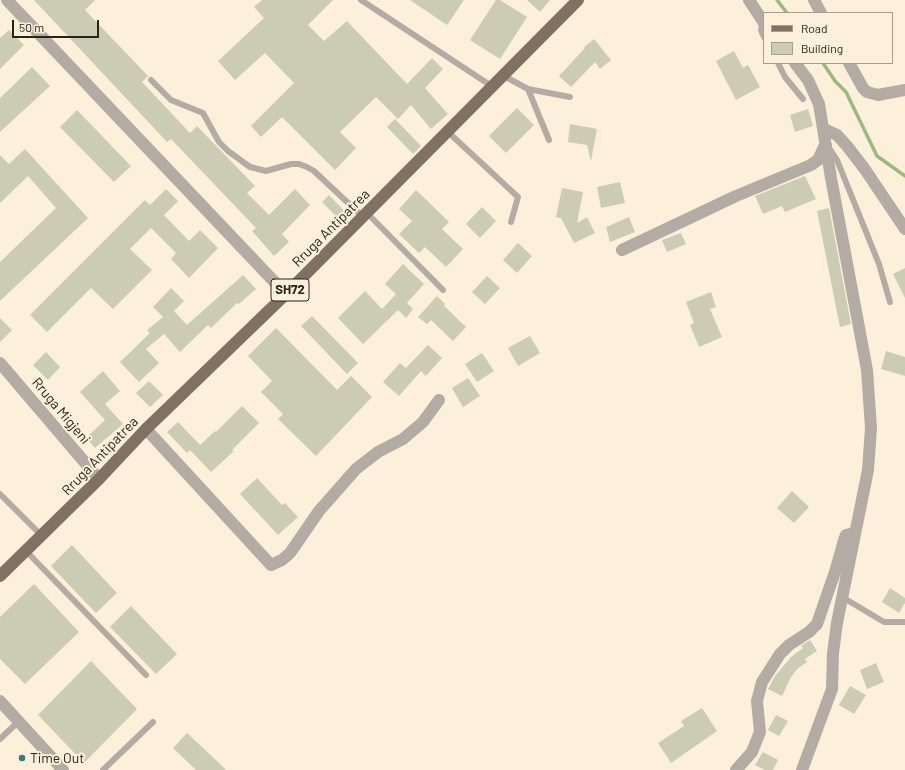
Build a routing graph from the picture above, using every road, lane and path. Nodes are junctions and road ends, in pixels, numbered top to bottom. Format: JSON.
{"nodes":[{"id":1,"x":7,"y":0,"type":"edge"},
{"id":2,"x":360,"y":0,"type":"edge"},
{"id":3,"x":578,"y":0,"type":"edge"},
{"id":4,"x":749,"y":0,"type":"edge"},
{"id":5,"x":814,"y":0,"type":"edge"},
{"id":6,"x":820,"y":12,"type":"edge"},
{"id":7,"x":763,"y":23,"type":"edge"},
{"id":8,"x":763,"y":35,"type":"edge"},
{"id":9,"x":778,"y":64,"type":"edge"},
{"id":10,"x":796,"y":64,"type":"edge"},
{"id":11,"x":850,"y":64,"type":"edge"},
{"id":12,"x":504,"y":76,"type":"junction"},
{"id":13,"x":151,"y":80,"type":"dead end"},
{"id":14,"x":493,"y":87,"type":"junction"},
{"id":15,"x":528,"y":89,"type":"junction"},
{"id":16,"x":905,"y":90,"type":"edge"},
{"id":17,"x":570,"y":97,"type":"dead end"},
{"id":18,"x":803,"y":99,"type":"dead end"},
{"id":19,"x":824,"y":129,"type":"junction"},
{"id":20,"x":448,"y":132,"type":"junction"},
{"id":21,"x":550,"y":140,"type":"dead end"},
{"id":22,"x":826,"y":145,"type":"junction"},
{"id":23,"x":365,"y":215,"type":"junction"},
{"id":24,"x":511,"y":222,"type":"dead end"},
{"id":25,"x":905,"y":229,"type":"edge"},
{"id":26,"x":622,"y":250,"type":"dead end"},
{"id":27,"x":443,"y":290,"type":"dead end"},
{"id":28,"x":286,"y":294,"type":"junction"},
{"id":29,"x":890,"y":302,"type":"dead end"},
{"id":30,"x":0,"y":363,"type":"edge"},
{"id":31,"x":439,"y":400,"type":"dead end"},
{"id":32,"x":146,"y":429,"type":"junction"},
{"id":33,"x":99,"y":479,"type":"junction"},
{"id":34,"x":0,"y":494,"type":"edge"},
{"id":35,"x":854,"y":533,"type":"junction"},
{"id":36,"x":42,"y":536,"type":"junction"},
{"id":37,"x":26,"y":551,"type":"junction"},
{"id":38,"x":0,"y":576,"type":"edge"},
{"id":39,"x":842,"y":597,"type":"junction"},
{"id":40,"x":905,"y":622,"type":"edge"},
{"id":41,"x":146,"y":675,"type":"dead end"},
{"id":42,"x":0,"y":701,"type":"edge"},
{"id":43,"x":19,"y":721,"type":"junction"},
{"id":44,"x":153,"y":722,"type":"dead end"},
{"id":45,"x":0,"y":738,"type":"edge"},
{"id":46,"x":63,"y":770,"type":"edge"},
{"id":47,"x":103,"y":770,"type":"edge"},
{"id":48,"x":736,"y":770,"type":"edge"},
{"id":49,"x":802,"y":770,"type":"edge"}],
"edges":[{"from":1,"to":28,"type":"street"},
{"from":2,"to":14,"type":"lane"},
{"from":3,"to":12,"type":"main road","name":"Rruga Antipatrea","number":"SH72"},
{"from":4,"to":7,"type":"street"},
{"from":5,"to":6,"type":"street"},
{"from":7,"to":8,"type":"lane"},
{"from":9,"to":18,"type":"lane"},
{"from":10,"to":19,"type":"street"},
{"from":11,"to":16,"type":"street"},
{"from":12,"to":14,"type":"main road","name":"Rruga Antipatrea","number":"SH72"},
{"from":12,"to":15,"type":"lane"},
{"from":13,"to":23,"type":"lane"},
{"from":14,"to":20,"type":"main road","name":"Rruga Antipatrea","number":"SH72"},
{"from":15,"to":17,"type":"lane"},
{"from":15,"to":21,"type":"lane"},
{"from":19,"to":22,"type":"street"},
{"from":19,"to":25,"type":"street"},
{"from":20,"to":23,"type":"main road","name":"Rruga Antipatrea","number":"SH72"},
{"from":20,"to":24,"type":"lane"},
{"from":22,"to":26,"type":"street"},
{"from":22,"to":29,"type":"lane"},
{"from":22,"to":35,"type":"street"},
{"from":23,"to":27,"type":"lane"},
{"from":23,"to":28,"type":"main road","name":"Rruga Antipatrea","number":"SH72"},
{"from":28,"to":32,"type":"main road","name":"Rruga Antipatrea","number":"SH72"},
{"from":30,"to":33,"type":"street","name":"Rruga Migjeni"},
{"from":31,"to":32,"type":"street"},
{"from":32,"to":33,"type":"main road","name":"Rruga Antipatrea","number":"SH72"},
{"from":33,"to":36,"type":"main road","name":"Rruga Antipatrea","number":"SH72"},
{"from":34,"to":36,"type":"lane"},
{"from":35,"to":39,"type":"street"},
{"from":35,"to":48,"type":"street"},
{"from":36,"to":37,"type":"main road","name":"Rruga Antipatrea","number":"SH72"},
{"from":37,"to":38,"type":"main road","name":"Rruga Antipatrea","number":"SH72"},
{"from":37,"to":41,"type":"lane"},
{"from":39,"to":40,"type":"lane"},
{"from":39,"to":49,"type":"street"},
{"from":42,"to":43,"type":"street"},
{"from":43,"to":45,"type":"lane"},
{"from":43,"to":46,"type":"street"},
{"from":44,"to":47,"type":"lane"}]}
